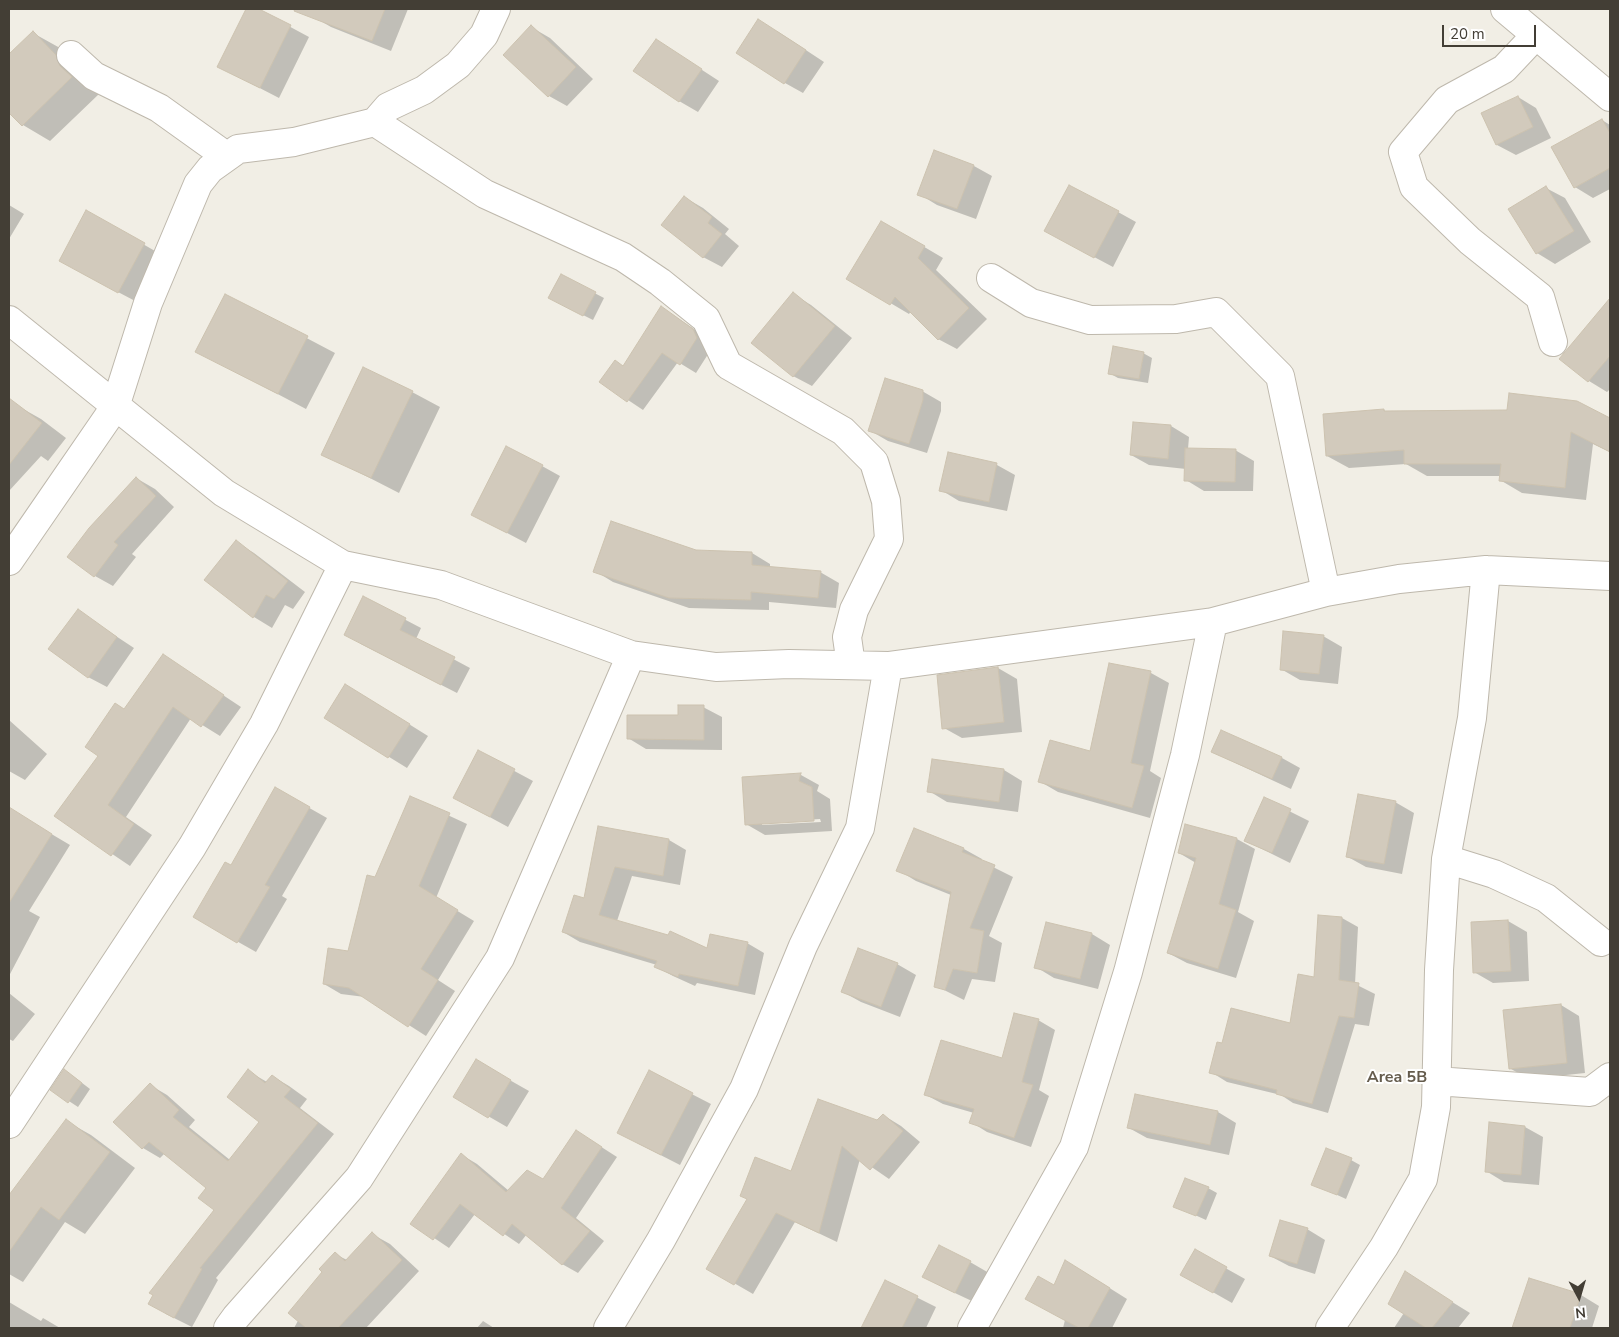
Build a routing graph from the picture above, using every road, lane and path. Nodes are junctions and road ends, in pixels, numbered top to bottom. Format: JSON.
{"nodes":[{"id":1,"x":496,"y":9,"type":"edge"},
{"id":2,"x":1505,"y":9,"type":"edge"},
{"id":3,"x":1536,"y":35,"type":"junction"},
{"id":4,"x":72,"y":55,"type":"dead end"},
{"id":5,"x":1610,"y":97,"type":"edge"},
{"id":6,"x":375,"y":122,"type":"junction"},
{"id":7,"x":226,"y":156,"type":"junction"},
{"id":8,"x":991,"y":278,"type":"dead end"},
{"id":9,"x":9,"y":320,"type":"edge"},
{"id":10,"x":1553,"y":342,"type":"dead end"},
{"id":11,"x":114,"y":407,"type":"junction"},
{"id":12,"x":9,"y":561,"type":"edge"},
{"id":13,"x":343,"y":565,"type":"junction"},
{"id":14,"x":1486,"y":570,"type":"junction"},
{"id":15,"x":1610,"y":576,"type":"edge"},
{"id":16,"x":1326,"y":592,"type":"junction"},
{"id":17,"x":1213,"y":622,"type":"junction"},
{"id":18,"x":631,"y":655,"type":"junction"},
{"id":19,"x":851,"y":665,"type":"junction"},
{"id":20,"x":888,"y":666,"type":"junction"},
{"id":21,"x":1446,"y":859,"type":"junction"},
{"id":22,"x":1601,"y":942,"type":"dead end"},
{"id":23,"x":1610,"y":1077,"type":"edge"},
{"id":24,"x":1436,"y":1081,"type":"junction"},
{"id":25,"x":9,"y":1124,"type":"edge"},
{"id":26,"x":228,"y":1328,"type":"edge"},
{"id":27,"x":608,"y":1328,"type":"edge"},
{"id":28,"x":972,"y":1328,"type":"edge"},
{"id":29,"x":1330,"y":1328,"type":"edge"}],
"edges":[{"from":1,"to":6,"type":"street"},
{"from":2,"to":3,"type":"street"},
{"from":3,"to":5,"type":"street"},
{"from":3,"to":10,"type":"street"},
{"from":4,"to":7,"type":"street"},
{"from":6,"to":7,"type":"street"},
{"from":6,"to":19,"type":"street"},
{"from":7,"to":11,"type":"street"},
{"from":8,"to":16,"type":"street"},
{"from":9,"to":11,"type":"street"},
{"from":11,"to":12,"type":"street"},
{"from":11,"to":13,"type":"street"},
{"from":13,"to":18,"type":"street"},
{"from":13,"to":25,"type":"street"},
{"from":14,"to":15,"type":"street"},
{"from":14,"to":16,"type":"street"},
{"from":14,"to":21,"type":"street"},
{"from":16,"to":17,"type":"street"},
{"from":17,"to":20,"type":"street"},
{"from":17,"to":28,"type":"street"},
{"from":18,"to":19,"type":"street"},
{"from":18,"to":26,"type":"street"},
{"from":19,"to":20,"type":"street"},
{"from":20,"to":27,"type":"street"},
{"from":21,"to":22,"type":"street"},
{"from":21,"to":24,"type":"street"},
{"from":23,"to":24,"type":"street"},
{"from":24,"to":29,"type":"street"}]}
